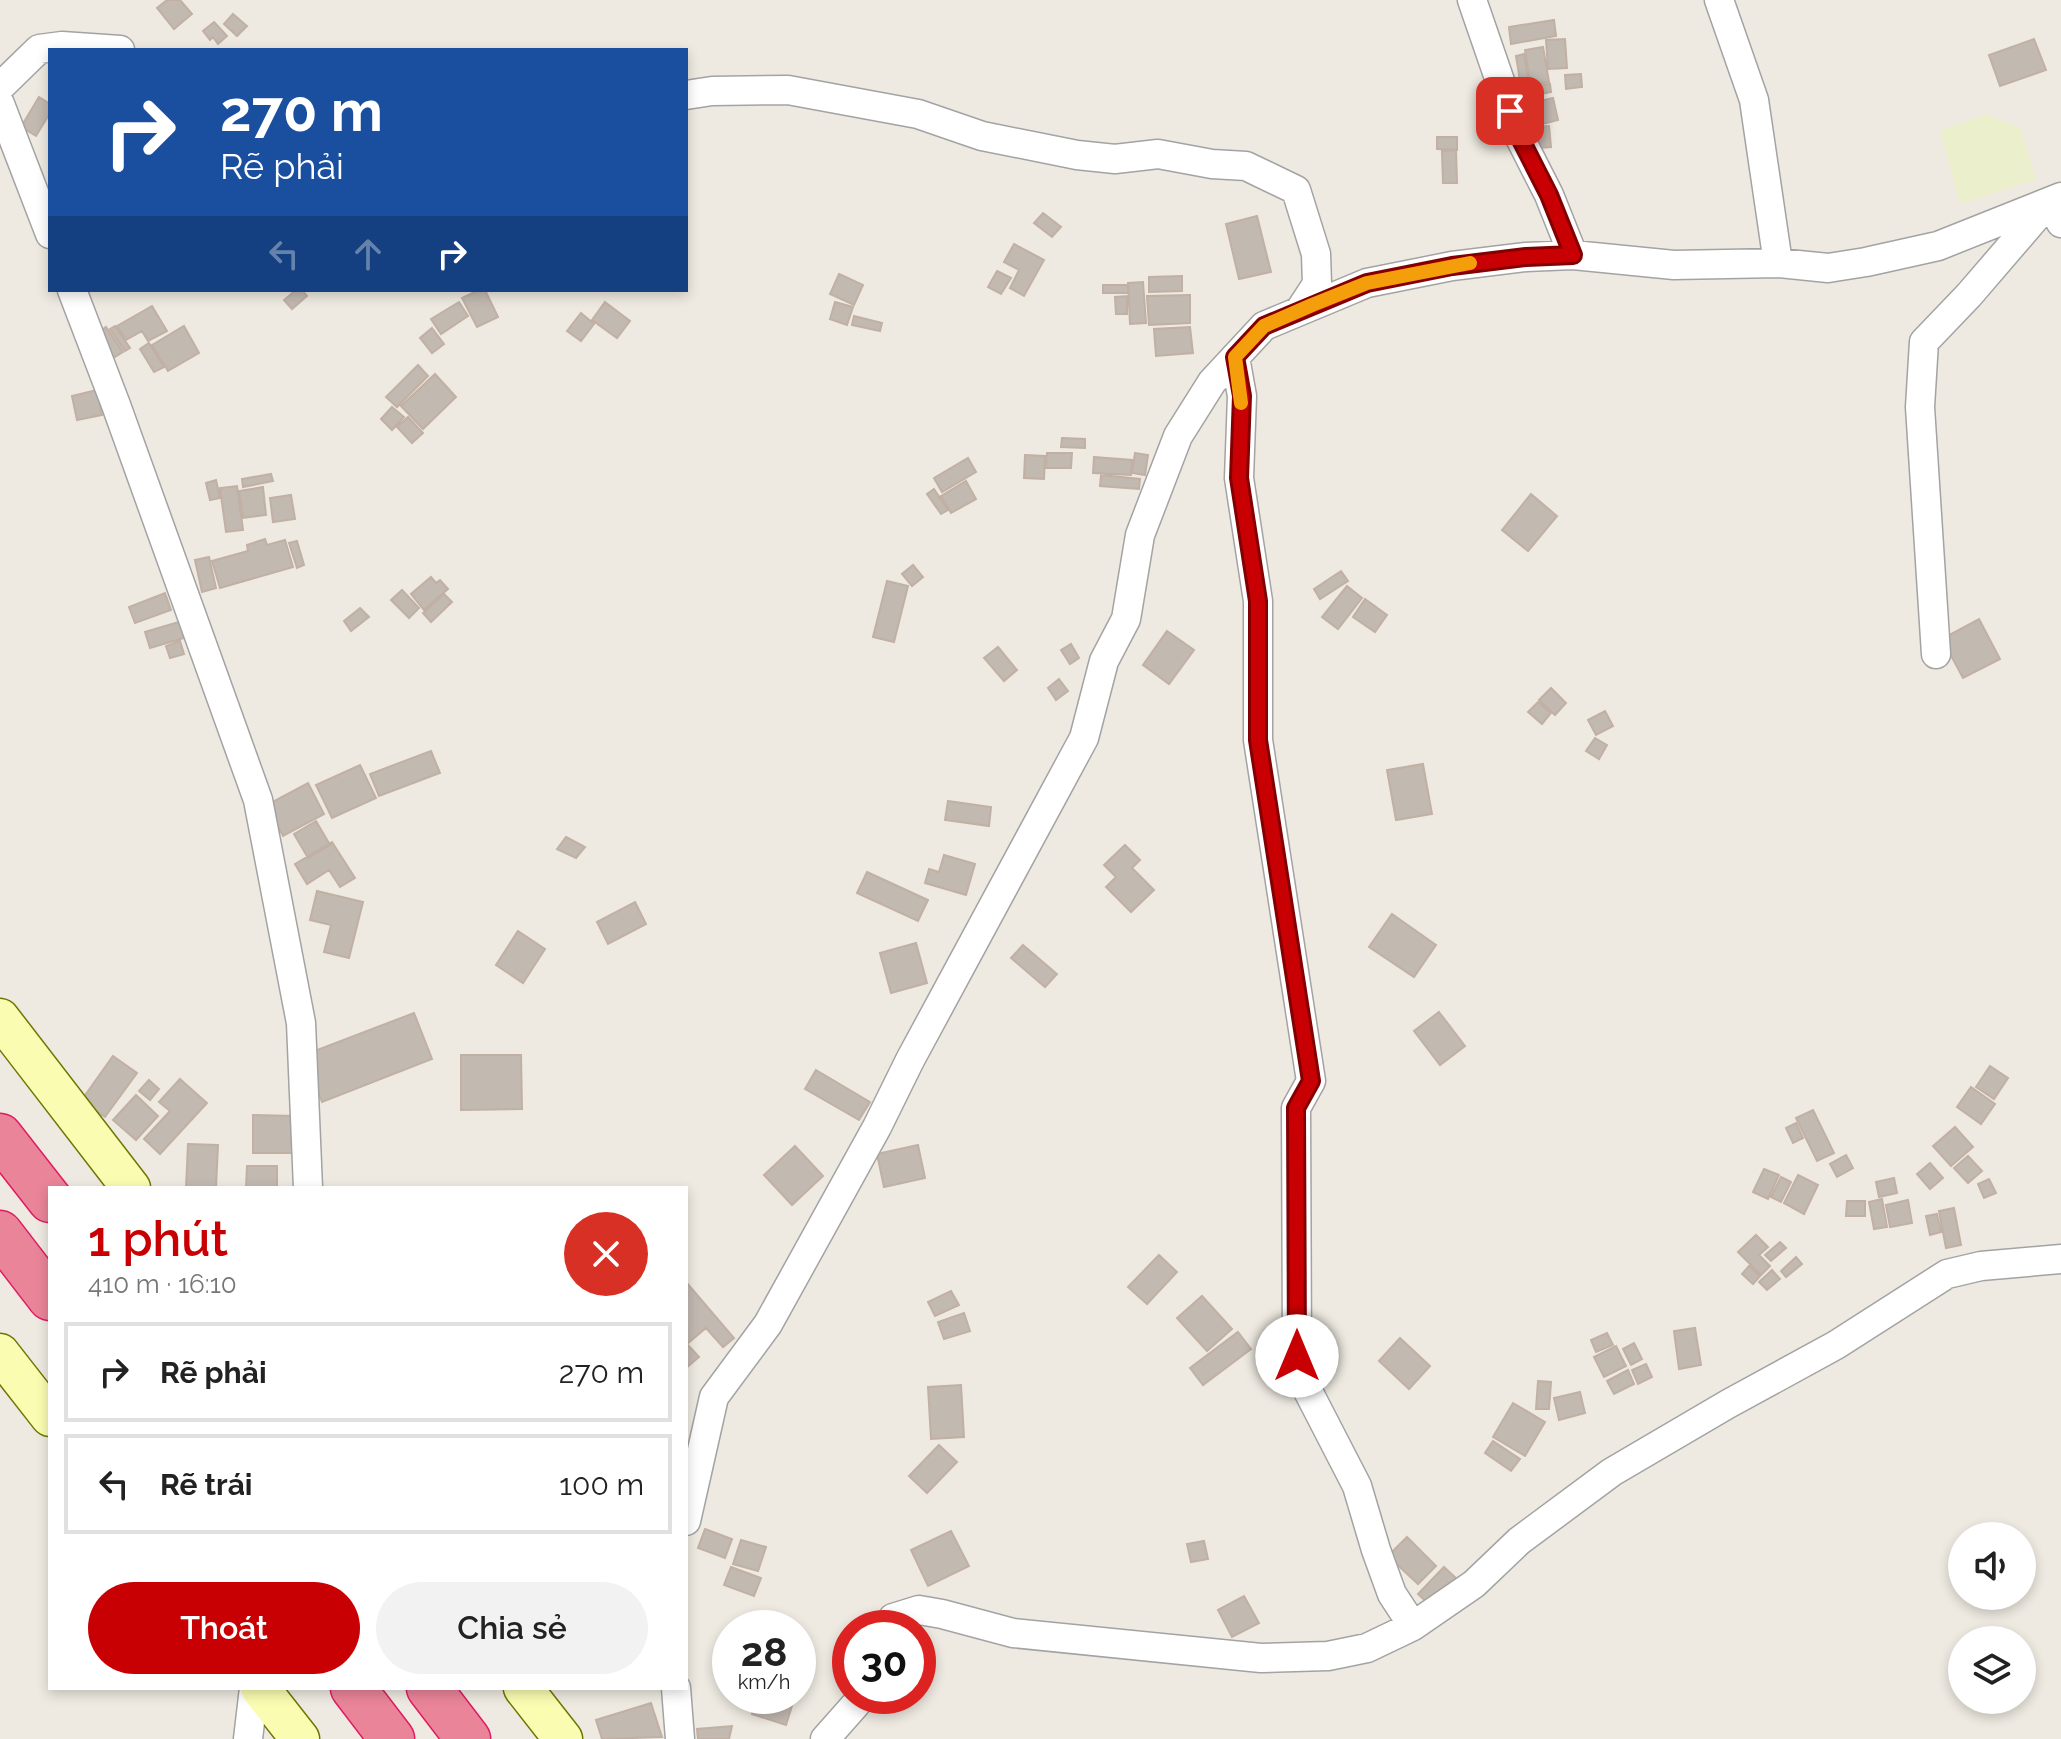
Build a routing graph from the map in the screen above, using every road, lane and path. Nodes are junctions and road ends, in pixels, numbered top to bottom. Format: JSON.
{"nodes":[{"id":1,"x":1472,"y":0,"type":"edge"},
{"id":2,"x":1719,"y":0,"type":"edge"},
{"id":3,"x":91,"y":48,"type":"edge"},
{"id":4,"x":0,"y":87,"type":"edge"},
{"id":5,"x":688,"y":95,"type":"edge"},
{"id":6,"x":0,"y":104,"type":"edge"},
{"id":7,"x":2057,"y":207,"type":"edge"},
{"id":8,"x":48,"y":229,"type":"edge"},
{"id":9,"x":1573,"y":255,"type":"junction"},
{"id":10,"x":1778,"y":263,"type":"junction"},
{"id":11,"x":73,"y":292,"type":"edge"},
{"id":12,"x":1300,"y":310,"type":"junction"},
{"id":13,"x":1235,"y":357,"type":"junction"},
{"id":14,"x":1936,"y":654,"type":"dead end"},
{"id":15,"x":0,"y":1018,"type":"edge"},
{"id":16,"x":0,"y":1136,"type":"edge"},
{"id":17,"x":129,"y":1186,"type":"edge"},
{"id":18,"x":308,"y":1186,"type":"edge"},
{"id":19,"x":48,"y":1197,"type":"edge"},
{"id":20,"x":0,"y":1233,"type":"edge"},
{"id":21,"x":2061,"y":1259,"type":"edge"},
{"id":22,"x":48,"y":1295,"type":"edge"},
{"id":23,"x":0,"y":1353,"type":"edge"},
{"id":24,"x":48,"y":1414,"type":"edge"},
{"id":25,"x":688,"y":1512,"type":"edge"},
{"id":26,"x":936,"y":1613,"type":"edge"},
{"id":27,"x":1413,"y":1626,"type":"junction"},
{"id":28,"x":254,"y":1690,"type":"edge"},
{"id":29,"x":262,"y":1690,"type":"edge"},
{"id":30,"x":355,"y":1690,"type":"edge"},
{"id":31,"x":431,"y":1690,"type":"edge"},
{"id":32,"x":525,"y":1690,"type":"edge"},
{"id":33,"x":676,"y":1690,"type":"edge"},
{"id":34,"x":847,"y":1714,"type":"edge"},
{"id":35,"x":248,"y":1739,"type":"edge"},
{"id":36,"x":300,"y":1739,"type":"edge"},
{"id":37,"x":392,"y":1739,"type":"edge"},
{"id":38,"x":468,"y":1739,"type":"edge"},
{"id":39,"x":563,"y":1739,"type":"edge"},
{"id":40,"x":680,"y":1739,"type":"edge"},
{"id":41,"x":825,"y":1739,"type":"edge"}],
"edges":[{"from":1,"to":9,"type":"street"},
{"from":2,"to":10,"type":"street"},
{"from":3,"to":4,"type":"street"},
{"from":5,"to":12,"type":"street"},
{"from":6,"to":8,"type":"street"},
{"from":7,"to":10,"type":"street"},
{"from":7,"to":14,"type":"street"},
{"from":9,"to":10,"type":"street"},
{"from":9,"to":12,"type":"street"},
{"from":11,"to":18,"type":"street"},
{"from":12,"to":13,"type":"street"},
{"from":13,"to":25,"type":"street"},
{"from":13,"to":27,"type":"street"},
{"from":15,"to":17,"type":"main road"},
{"from":16,"to":19,"type":"highway"},
{"from":20,"to":22,"type":"highway"},
{"from":21,"to":27,"type":"street"},
{"from":23,"to":24,"type":"main road"},
{"from":26,"to":27,"type":"street"},
{"from":28,"to":35,"type":"street"},
{"from":29,"to":36,"type":"main road"},
{"from":30,"to":37,"type":"highway"},
{"from":31,"to":38,"type":"highway"},
{"from":32,"to":39,"type":"main road"},
{"from":33,"to":40,"type":"street"},
{"from":34,"to":41,"type":"street"}]}
